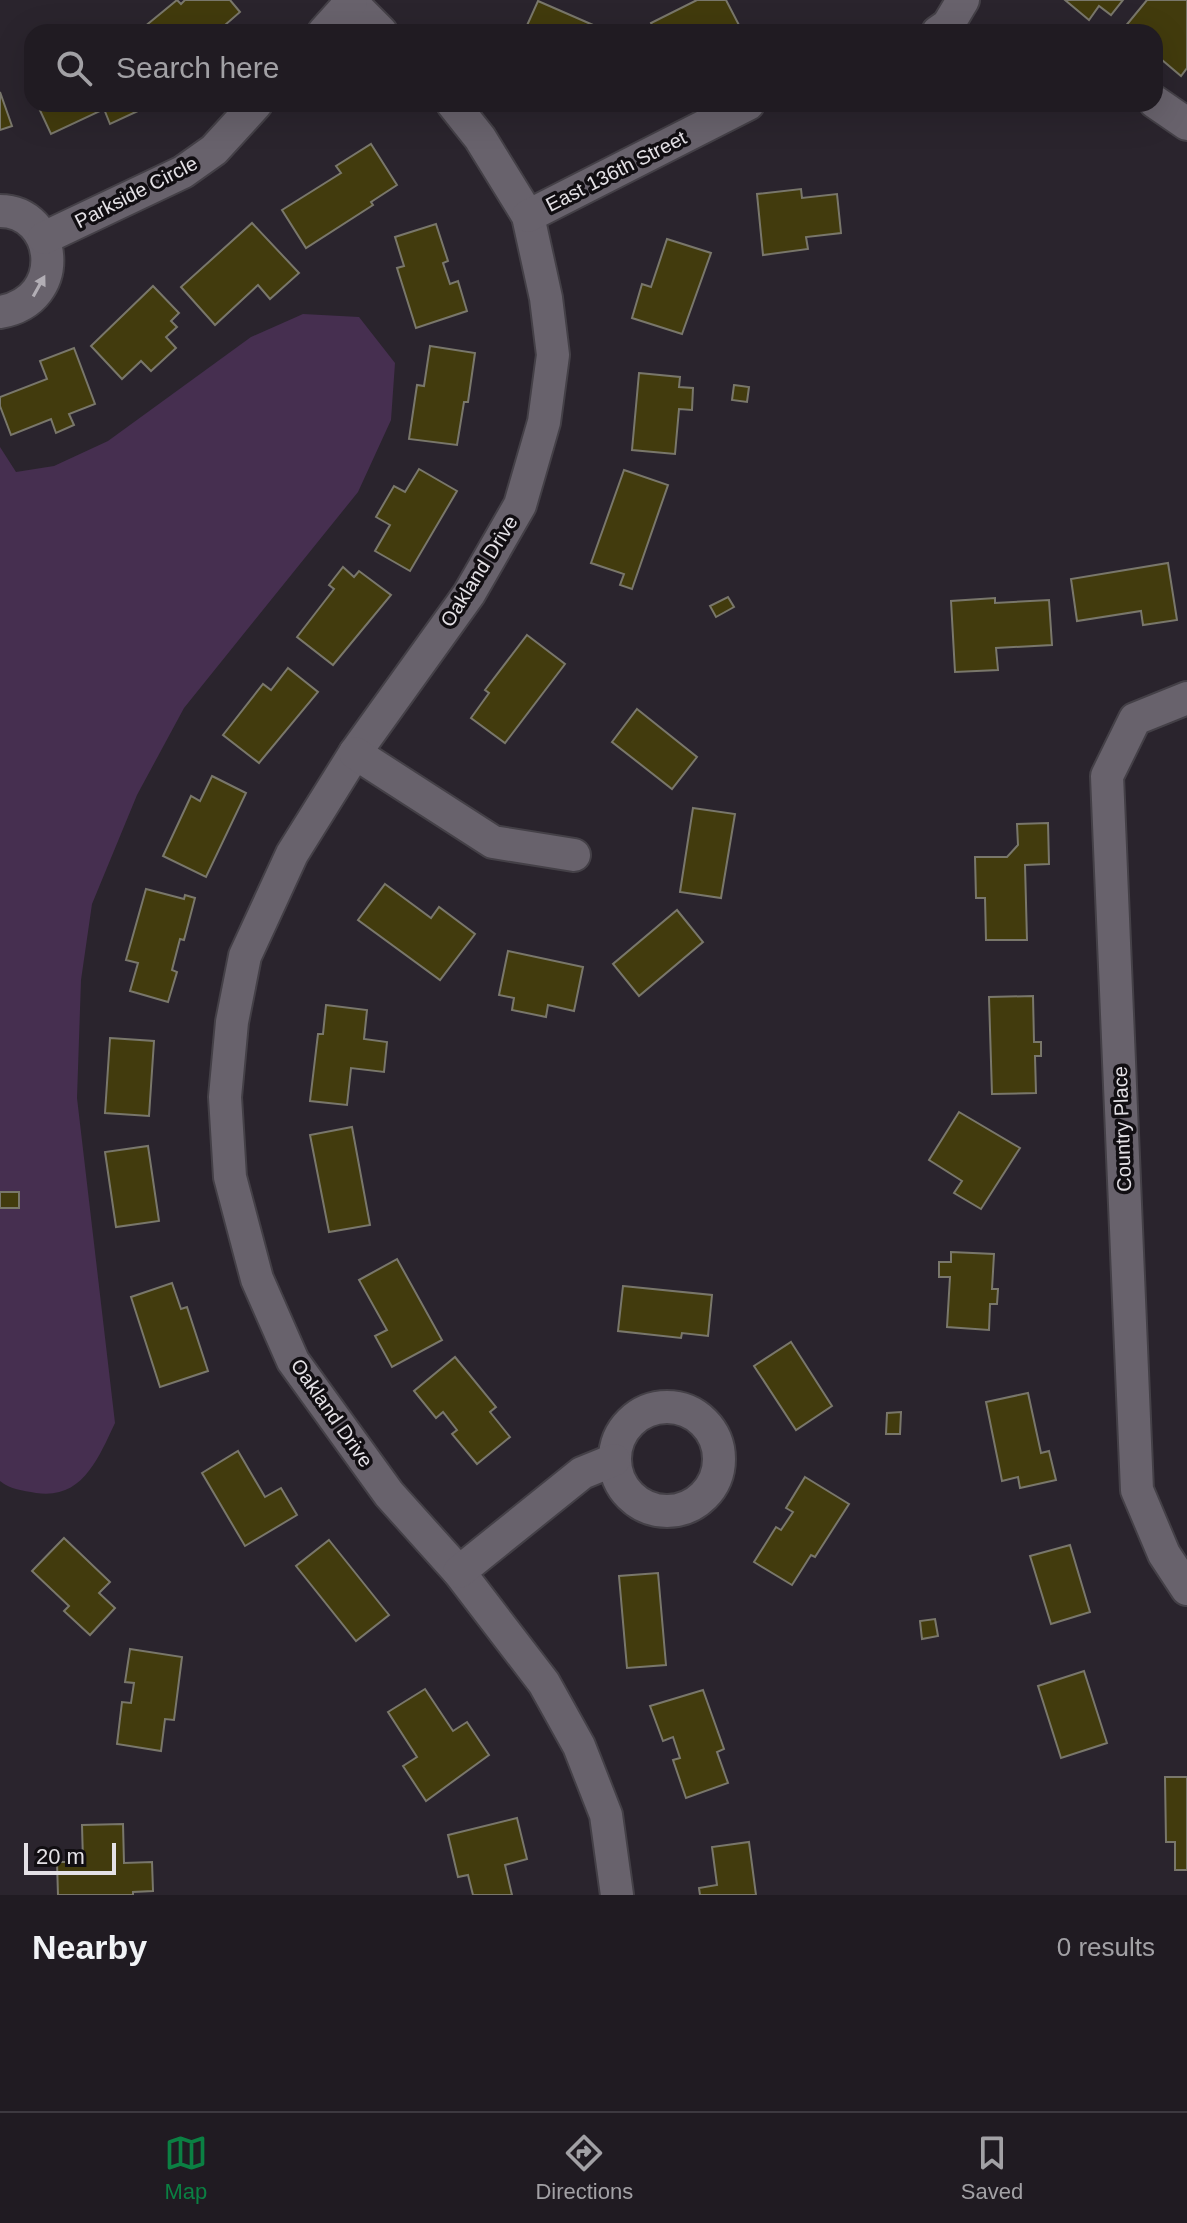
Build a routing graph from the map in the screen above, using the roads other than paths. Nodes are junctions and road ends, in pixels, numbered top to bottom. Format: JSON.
{"nodes":[{"id":1,"x":350,"y":1,"type":"edge"},
{"id":2,"x":331,"y":24,"type":"edge"},
{"id":3,"x":373,"y":24,"type":"edge"},
{"id":4,"x":1163,"y":108,"type":"edge"},
{"id":5,"x":249,"y":112,"type":"edge"},
{"id":6,"x":459,"y":112,"type":"edge"},
{"id":7,"x":732,"y":112,"type":"edge"},
{"id":8,"x":1187,"y":124,"type":"edge"},
{"id":9,"x":0,"y":211,"type":"edge"},
{"id":10,"x":528,"y":216,"type":"junction"},
{"id":11,"x":44,"y":238,"type":"junction"},
{"id":12,"x":0,"y":312,"type":"edge"},
{"id":13,"x":1187,"y":698,"type":"edge"},
{"id":14,"x":355,"y":753,"type":"junction"},
{"id":15,"x":574,"y":855,"type":"dead end"},
{"id":16,"x":614,"y":1460,"type":"dead end"},
{"id":17,"x":459,"y":1572,"type":"junction"},
{"id":18,"x":1187,"y":1589,"type":"edge"},
{"id":19,"x":617,"y":1895,"type":"edge"}],
"edges":[{"from":1,"to":2,"type":"street"},
{"from":1,"to":3,"type":"street"},
{"from":4,"to":8,"type":"street"},
{"from":5,"to":11,"type":"street","name":"Parkside Circle"},
{"from":6,"to":10,"type":"street","name":"Oakland Drive"},
{"from":7,"to":10,"type":"street","name":"East 136th Street"},
{"from":9,"to":11,"type":"street"},
{"from":10,"to":14,"type":"street","name":"Oakland Drive"},
{"from":12,"to":11,"type":"street","one_way":true},
{"from":13,"to":18,"type":"street","name":"Country Place"},
{"from":14,"to":15,"type":"street"},
{"from":14,"to":17,"type":"street","name":"Oakland Drive"},
{"from":16,"to":17,"type":"street"},
{"from":17,"to":19,"type":"street","name":"Oakland Drive"}]}
